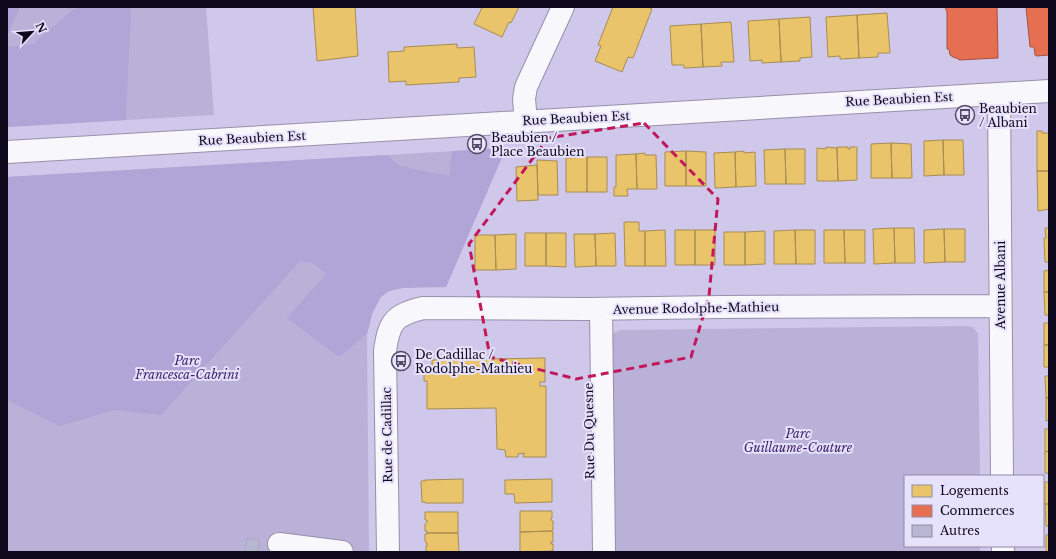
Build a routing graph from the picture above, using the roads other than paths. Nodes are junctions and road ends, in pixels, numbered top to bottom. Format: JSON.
{"nodes":[{"id":1,"x":562,"y":7,"type":"edge"},
{"id":2,"x":1049,"y":90,"type":"edge"},
{"id":3,"x":999,"y":94,"type":"junction"},
{"id":4,"x":526,"y":121,"type":"junction"},
{"id":5,"x":7,"y":152,"type":"edge"},
{"id":6,"x":1000,"y":306,"type":"junction"},
{"id":7,"x":594,"y":309,"type":"junction"},
{"id":8,"x":395,"y":320,"type":"joint"},
{"id":9,"x":1002,"y":475,"type":"edge"},
{"id":10,"x":279,"y":544,"type":"dead end"},
{"id":11,"x":342,"y":552,"type":"edge"},
{"id":12,"x":388,"y":552,"type":"edge"},
{"id":13,"x":591,"y":552,"type":"edge"},
{"id":14,"x":604,"y":552,"type":"edge"}],
"edges":[{"from":1,"to":4,"type":"street"},
{"from":2,"to":3,"type":"street","name":"Rue Beaubien Est"},
{"from":3,"to":4,"type":"street","name":"Rue Beaubien Est"},
{"from":3,"to":6,"type":"street","name":"Avenue Albani"},
{"from":4,"to":5,"type":"street","name":"Rue Beaubien Est"},
{"from":6,"to":7,"type":"street","name":"Avenue Rodolphe-Mathieu"},
{"from":6,"to":9,"type":"street","name":"Avenue Albani"},
{"from":7,"to":8,"type":"street","name":"Avenue Rodolphe-Mathieu"},
{"from":7,"to":13,"type":"street","name":"Rue Du Quesne"},
{"from":7,"to":14,"type":"street"},
{"from":8,"to":12,"type":"street","name":"Rue de Cadillac"},
{"from":10,"to":11,"type":"street"}]}
